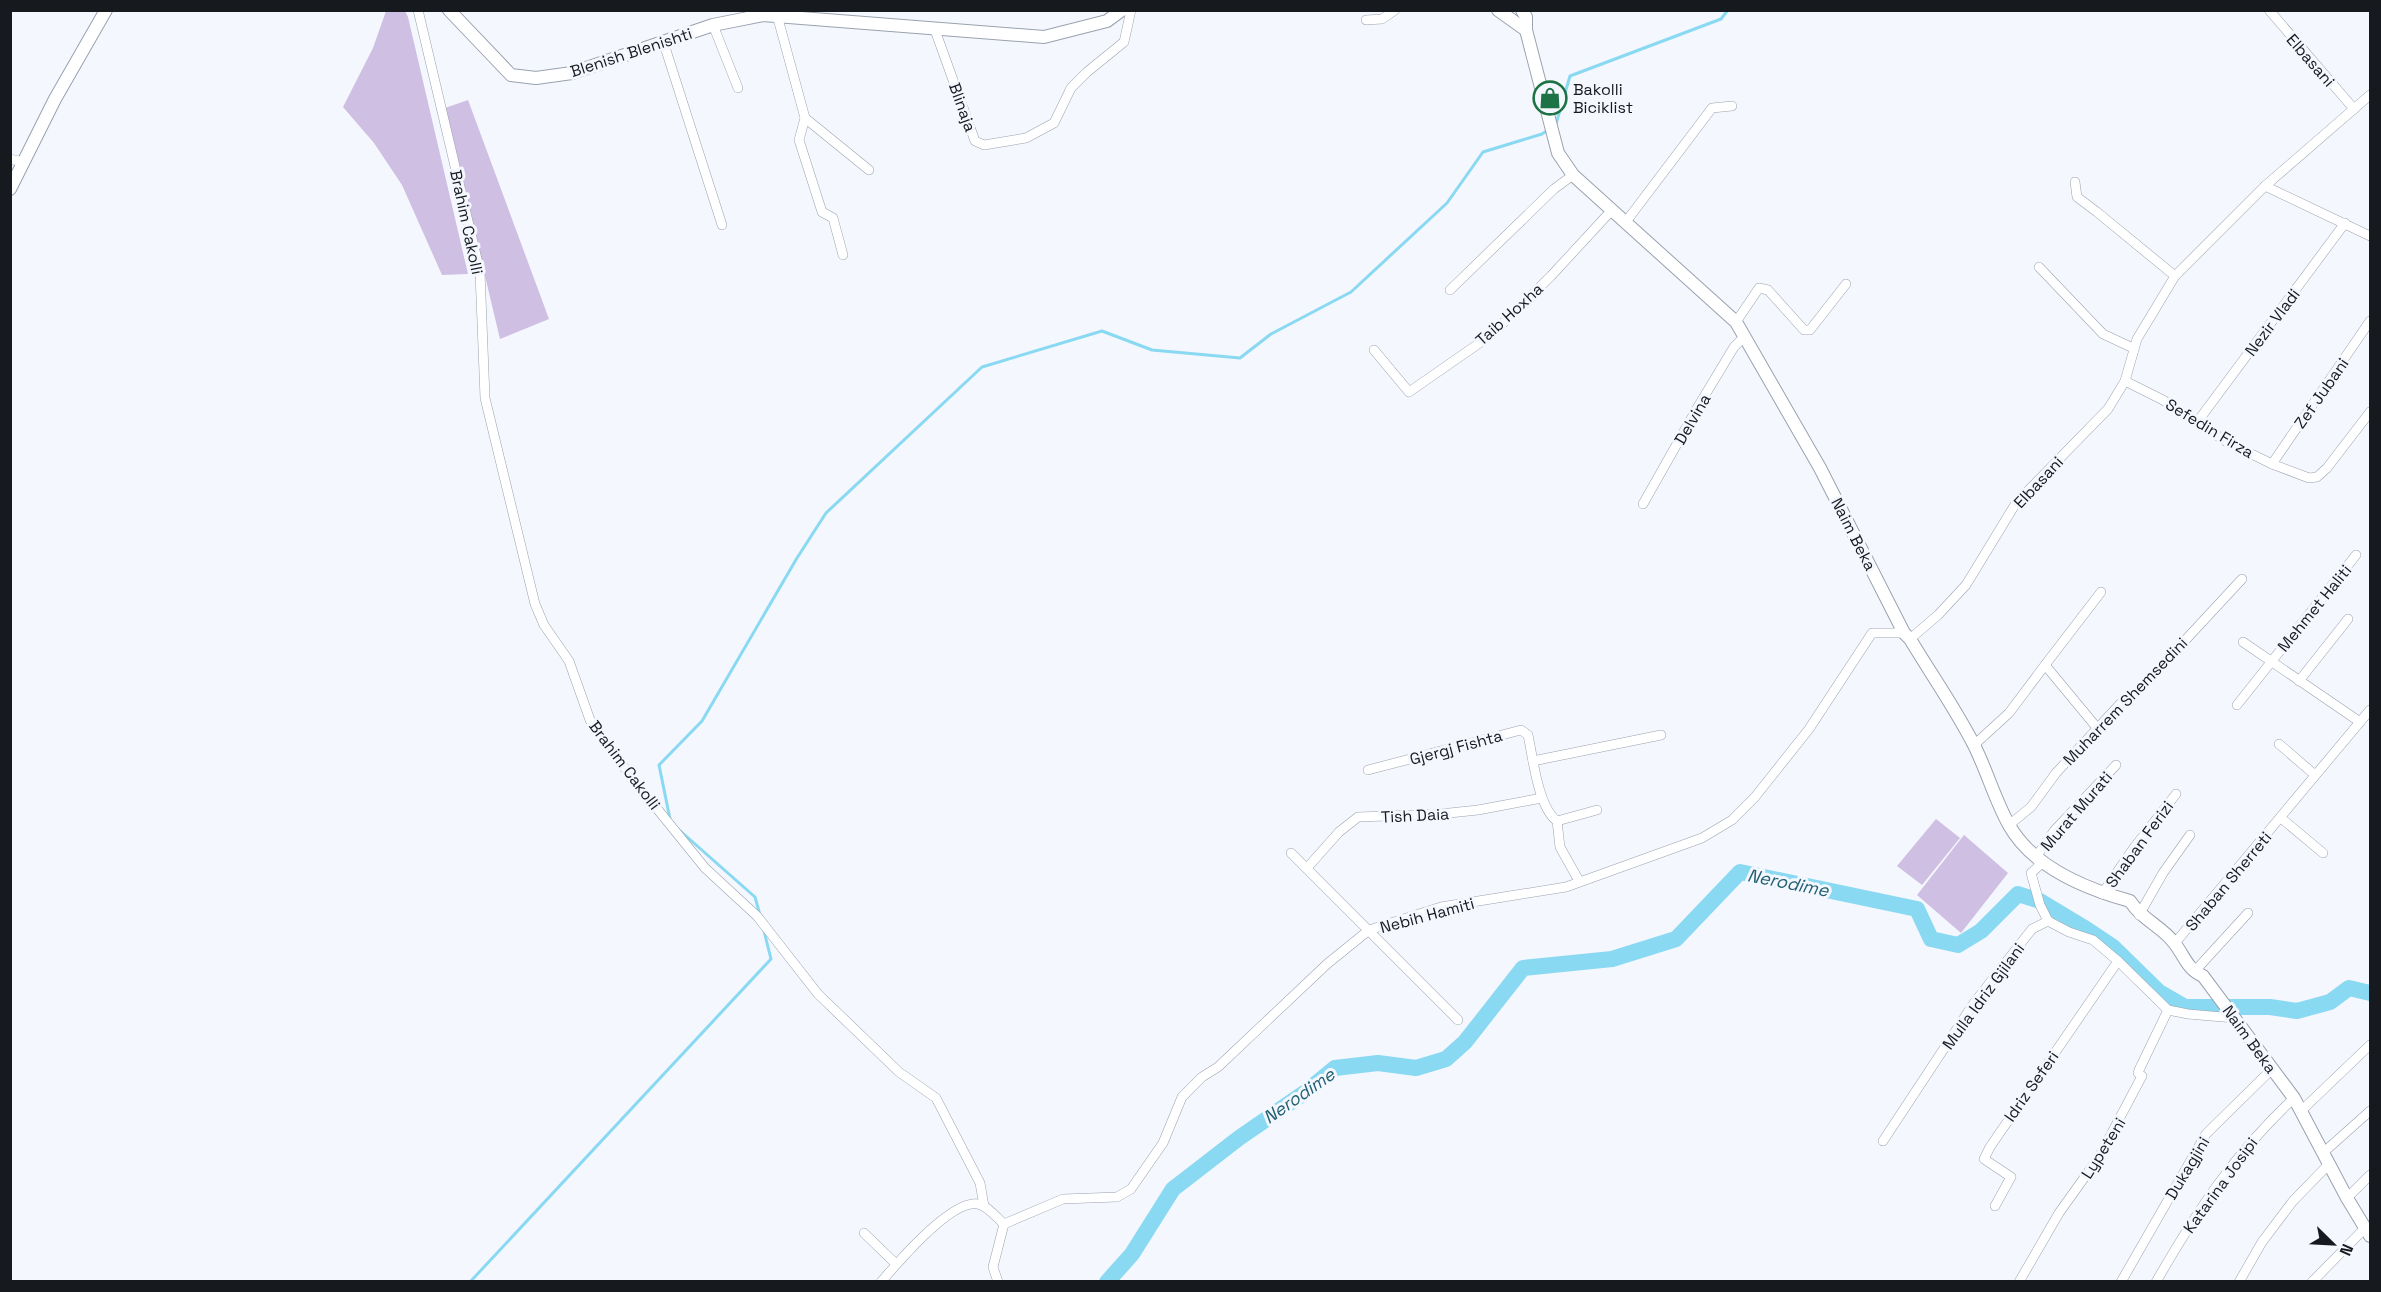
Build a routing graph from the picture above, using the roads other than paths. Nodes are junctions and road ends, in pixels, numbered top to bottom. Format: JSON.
{"nodes":[{"id":1,"x":106,"y":10,"type":"edge"},
{"id":2,"x":418,"y":10,"type":"edge"},
{"id":3,"x":449,"y":10,"type":"edge"},
{"id":4,"x":1122,"y":10,"type":"edge"},
{"id":5,"x":1131,"y":10,"type":"edge"},
{"id":6,"x":1395,"y":10,"type":"edge"},
{"id":7,"x":1498,"y":10,"type":"edge"},
{"id":8,"x":1522,"y":10,"type":"edge"},
{"id":9,"x":2269,"y":10,"type":"edge"},
{"id":10,"x":777,"y":15,"type":"junction"},
{"id":11,"x":1366,"y":20,"type":"dead end"},
{"id":12,"x":713,"y":25,"type":"junction"},
{"id":13,"x":935,"y":30,"type":"junction"},
{"id":14,"x":1526,"y":30,"type":"junction"},
{"id":15,"x":664,"y":44,"type":"junction"},
{"id":16,"x":738,"y":88,"type":"dead end"},
{"id":17,"x":2370,"y":95,"type":"edge"},
{"id":18,"x":1732,"y":106,"type":"dead end"},
{"id":19,"x":2354,"y":109,"type":"junction"},
{"id":20,"x":805,"y":118,"type":"junction"},
{"id":21,"x":17,"y":160,"type":"edge"},
{"id":22,"x":869,"y":170,"type":"dead end"},
{"id":23,"x":1573,"y":175,"type":"junction"},
{"id":24,"x":2075,"y":182,"type":"dead end"},
{"id":25,"x":2265,"y":186,"type":"junction"},
{"id":26,"x":10,"y":189,"type":"edge"},
{"id":27,"x":1611,"y":211,"type":"junction"},
{"id":28,"x":1625,"y":223,"type":"junction"},
{"id":29,"x":2345,"y":223,"type":"junction"},
{"id":30,"x":722,"y":225,"type":"dead end"},
{"id":31,"x":2370,"y":236,"type":"edge"},
{"id":32,"x":843,"y":255,"type":"dead end"},
{"id":33,"x":2039,"y":267,"type":"dead end"},
{"id":34,"x":2175,"y":276,"type":"junction"},
{"id":35,"x":1846,"y":284,"type":"dead end"},
{"id":36,"x":1450,"y":290,"type":"dead end"},
{"id":37,"x":2370,"y":321,"type":"edge"},
{"id":38,"x":1736,"y":322,"type":"junction"},
{"id":39,"x":1745,"y":336,"type":"junction"},
{"id":40,"x":2133,"y":348,"type":"junction"},
{"id":41,"x":1374,"y":350,"type":"dead end"},
{"id":42,"x":2125,"y":381,"type":"junction"},
{"id":43,"x":2370,"y":412,"type":"edge"},
{"id":44,"x":2198,"y":421,"type":"junction"},
{"id":45,"x":2272,"y":464,"type":"junction"},
{"id":46,"x":1643,"y":504,"type":"dead end"},
{"id":47,"x":2356,"y":555,"type":"dead end"},
{"id":48,"x":2242,"y":579,"type":"dead end"},
{"id":49,"x":2101,"y":592,"type":"dead end"},
{"id":50,"x":2348,"y":619,"type":"dead end"},
{"id":51,"x":1907,"y":636,"type":"junction"},
{"id":52,"x":2243,"y":642,"type":"dead end"},
{"id":53,"x":2272,"y":661,"type":"junction"},
{"id":54,"x":2044,"y":665,"type":"junction"},
{"id":55,"x":2299,"y":681,"type":"junction"},
{"id":56,"x":2237,"y":705,"type":"dead end"},
{"id":57,"x":2370,"y":710,"type":"edge"},
{"id":58,"x":2360,"y":722,"type":"junction"},
{"id":59,"x":2098,"y":729,"type":"junction"},
{"id":60,"x":1661,"y":735,"type":"dead end"},
{"id":61,"x":1974,"y":744,"type":"junction"},
{"id":62,"x":2279,"y":744,"type":"dead end"},
{"id":63,"x":1533,"y":761,"type":"junction"},
{"id":64,"x":2116,"y":765,"type":"dead end"},
{"id":65,"x":1368,"y":770,"type":"dead end"},
{"id":66,"x":2315,"y":775,"type":"junction"},
{"id":67,"x":2176,"y":794,"type":"dead end"},
{"id":68,"x":1542,"y":798,"type":"junction"},
{"id":69,"x":1597,"y":810,"type":"dead end"},
{"id":70,"x":2281,"y":818,"type":"junction"},
{"id":71,"x":1557,"y":821,"type":"junction"},
{"id":72,"x":2009,"y":825,"type":"junction"},
{"id":73,"x":2190,"y":835,"type":"dead end"},
{"id":74,"x":1292,"y":853,"type":"dead end"},
{"id":75,"x":2323,"y":853,"type":"dead end"},
{"id":76,"x":2036,"y":857,"type":"junction"},
{"id":77,"x":1306,"y":868,"type":"junction"},
{"id":78,"x":1579,"y":881,"type":"junction"},
{"id":79,"x":2102,"y":894,"type":"junction"},
{"id":80,"x":2248,"y":913,"type":"dead end"},
{"id":81,"x":2139,"y":915,"type":"junction"},
{"id":82,"x":2048,"y":921,"type":"junction"},
{"id":83,"x":1369,"y":930,"type":"junction"},
{"id":84,"x":2175,"y":943,"type":"junction"},
{"id":85,"x":2118,"y":961,"type":"junction"},
{"id":86,"x":2194,"y":972,"type":"junction"},
{"id":87,"x":2168,"y":1010,"type":"junction"},
{"id":88,"x":2235,"y":1017,"type":"junction"},
{"id":89,"x":1458,"y":1020,"type":"dead end"},
{"id":90,"x":2370,"y":1045,"type":"edge"},
{"id":91,"x":2272,"y":1069,"type":"junction"},
{"id":92,"x":2294,"y":1098,"type":"junction"},
{"id":93,"x":2301,"y":1111,"type":"junction"},
{"id":94,"x":2370,"y":1111,"type":"edge"},
{"id":95,"x":1883,"y":1141,"type":"dead end"},
{"id":96,"x":2324,"y":1152,"type":"junction"},
{"id":97,"x":2329,"y":1164,"type":"junction"},
{"id":98,"x":2370,"y":1175,"type":"edge"},
{"id":99,"x":2347,"y":1197,"type":"junction"},
{"id":100,"x":984,"y":1206,"type":"junction"},
{"id":101,"x":1995,"y":1206,"type":"dead end"},
{"id":102,"x":1004,"y":1224,"type":"junction"},
{"id":103,"x":2368,"y":1232,"type":"edge"},
{"id":104,"x":864,"y":1233,"type":"dead end"},
{"id":105,"x":896,"y":1264,"type":"junction"},
{"id":106,"x":881,"y":1281,"type":"edge"},
{"id":107,"x":998,"y":1281,"type":"edge"},
{"id":108,"x":2019,"y":1281,"type":"edge"},
{"id":109,"x":2121,"y":1281,"type":"edge"},
{"id":110,"x":2156,"y":1281,"type":"edge"},
{"id":111,"x":2239,"y":1281,"type":"edge"},
{"id":112,"x":2312,"y":1281,"type":"edge"}],
"edges":[{"from":1,"to":21,"type":"street"},
{"from":2,"to":100,"type":"street","name":"Brahim Cakolli"},
{"from":3,"to":15,"type":"street","name":"Blenish Blenishti"},
{"from":4,"to":13,"type":"street","name":"Blenish Blenishti"},
{"from":5,"to":13,"type":"street","name":"Blinaja"},
{"from":6,"to":11,"type":"street"},
{"from":7,"to":14,"type":"street"},
{"from":8,"to":14,"type":"street","name":"Naim Beka"},
{"from":9,"to":19,"type":"street","name":"Elbasani"},
{"from":10,"to":12,"type":"street","name":"Blenish Blenishti"},
{"from":10,"to":13,"type":"street","name":"Blenish Blenishti"},
{"from":10,"to":20,"type":"street"},
{"from":12,"to":15,"type":"street","name":"Blenish Blenishti"},
{"from":12,"to":16,"type":"street"},
{"from":14,"to":23,"type":"street","name":"Naim Beka"},
{"from":15,"to":30,"type":"street"},
{"from":17,"to":19,"type":"street","name":"Elbasani"},
{"from":18,"to":28,"type":"street"},
{"from":19,"to":25,"type":"street","name":"Elbasani"},
{"from":20,"to":22,"type":"street"},
{"from":20,"to":32,"type":"street"},
{"from":21,"to":26,"type":"street"},
{"from":23,"to":27,"type":"street","name":"Naim Beka"},
{"from":23,"to":36,"type":"street"},
{"from":24,"to":34,"type":"street"},
{"from":25,"to":29,"type":"street"},
{"from":25,"to":34,"type":"street","name":"Elbasani"},
{"from":27,"to":28,"type":"street","name":"Naim Beka"},
{"from":27,"to":41,"type":"street","name":"Taib Hoxha"},
{"from":28,"to":38,"type":"street","name":"Naim Beka"},
{"from":29,"to":31,"type":"street"},
{"from":29,"to":44,"type":"street","name":"Nezir Vladi"},
{"from":33,"to":40,"type":"street"},
{"from":34,"to":40,"type":"street","name":"Elbasani"},
{"from":35,"to":38,"type":"street"},
{"from":37,"to":45,"type":"street","name":"Zef Jubani"},
{"from":38,"to":39,"type":"street","name":"Naim Beka"},
{"from":39,"to":46,"type":"street","name":"Delvina"},
{"from":39,"to":51,"type":"street","name":"Naim Beka"},
{"from":40,"to":42,"type":"street","name":"Elbasani"},
{"from":42,"to":44,"type":"street","name":"Sefedin Firza"},
{"from":42,"to":51,"type":"street","name":"Elbasani"},
{"from":43,"to":45,"type":"street","name":"Sefedin Firza"},
{"from":44,"to":45,"type":"street","name":"Sefedin Firza"},
{"from":47,"to":53,"type":"street","name":"Mehmet Haliti"},
{"from":48,"to":59,"type":"street","name":"Muharrem Shemsedini"},
{"from":49,"to":54,"type":"street"},
{"from":50,"to":55,"type":"street"},
{"from":51,"to":61,"type":"street","name":"Naim Beka"},
{"from":51,"to":78,"type":"street","name":"Nebih Hamiti"},
{"from":52,"to":53,"type":"street"},
{"from":53,"to":55,"type":"street"},
{"from":53,"to":56,"type":"street","name":"Mehmet Haliti"},
{"from":54,"to":59,"type":"street"},
{"from":54,"to":61,"type":"street"},
{"from":55,"to":58,"type":"street"},
{"from":57,"to":58,"type":"street","name":"Shaban Sherreti"},
{"from":58,"to":66,"type":"street","name":"Shaban Sherreti"},
{"from":59,"to":72,"type":"street","name":"Muharrem Shemsedini"},
{"from":60,"to":63,"type":"street"},
{"from":61,"to":72,"type":"street","name":"Naim Beka"},
{"from":62,"to":66,"type":"street"},
{"from":63,"to":65,"type":"street","name":"Gjergj Fishta"},
{"from":63,"to":68,"type":"street","name":"Gjergj Fishta"},
{"from":64,"to":76,"type":"street","name":"Murat Murati"},
{"from":66,"to":70,"type":"street","name":"Shaban Sherreti"},
{"from":67,"to":79,"type":"street","name":"Shaban Ferizi"},
{"from":68,"to":71,"type":"street","name":"Gjergj Fishta"},
{"from":68,"to":77,"type":"street","name":"Tish Daia"},
{"from":69,"to":71,"type":"street"},
{"from":70,"to":75,"type":"street","name":"Shaban Sherreti"},
{"from":70,"to":84,"type":"street","name":"Shaban Sherreti"},
{"from":71,"to":78,"type":"street","name":"Gjergj Fishta"},
{"from":72,"to":76,"type":"street","name":"Naim Beka"},
{"from":73,"to":81,"type":"street"},
{"from":74,"to":77,"type":"street"},
{"from":76,"to":79,"type":"street","name":"Naim Beka"},
{"from":76,"to":82,"type":"street"},
{"from":77,"to":83,"type":"street"},
{"from":78,"to":83,"type":"street","name":"Nebih Hamiti"},
{"from":79,"to":81,"type":"street","name":"Naim Beka"},
{"from":80,"to":86,"type":"street"},
{"from":81,"to":84,"type":"street","name":"Naim Beka"},
{"from":82,"to":85,"type":"street"},
{"from":82,"to":95,"type":"street","name":"Mulla Idriz Gjilani"},
{"from":83,"to":89,"type":"street"},
{"from":83,"to":102,"type":"street","name":"Nebih Hamiti"},
{"from":84,"to":86,"type":"street","name":"Naim Beka"},
{"from":85,"to":87,"type":"street"},
{"from":85,"to":101,"type":"street","name":"Idriz Seferi"},
{"from":86,"to":88,"type":"street","name":"Naim Beka"},
{"from":87,"to":88,"type":"street"},
{"from":87,"to":108,"type":"street","name":"Lypeteni"},
{"from":88,"to":91,"type":"street","name":"Naim Beka"},
{"from":90,"to":93,"type":"street"},
{"from":91,"to":92,"type":"street","name":"Naim Beka"},
{"from":91,"to":109,"type":"street","name":"Dukagjini"},
{"from":92,"to":93,"type":"street","name":"Naim Beka"},
{"from":92,"to":110,"type":"street","name":"Katarina Josipi"},
{"from":93,"to":96,"type":"street","name":"Naim Beka"},
{"from":94,"to":96,"type":"street"},
{"from":96,"to":97,"type":"street","name":"Naim Beka"},
{"from":97,"to":99,"type":"street","name":"Naim Beka"},
{"from":97,"to":111,"type":"street"},
{"from":98,"to":99,"type":"street"},
{"from":99,"to":103,"type":"street","name":"Naim Beka"},
{"from":100,"to":102,"type":"street"},
{"from":100,"to":105,"type":"street"},
{"from":102,"to":107,"type":"street"},
{"from":103,"to":112,"type":"street"},
{"from":104,"to":105,"type":"street"},
{"from":105,"to":106,"type":"street"}]}
